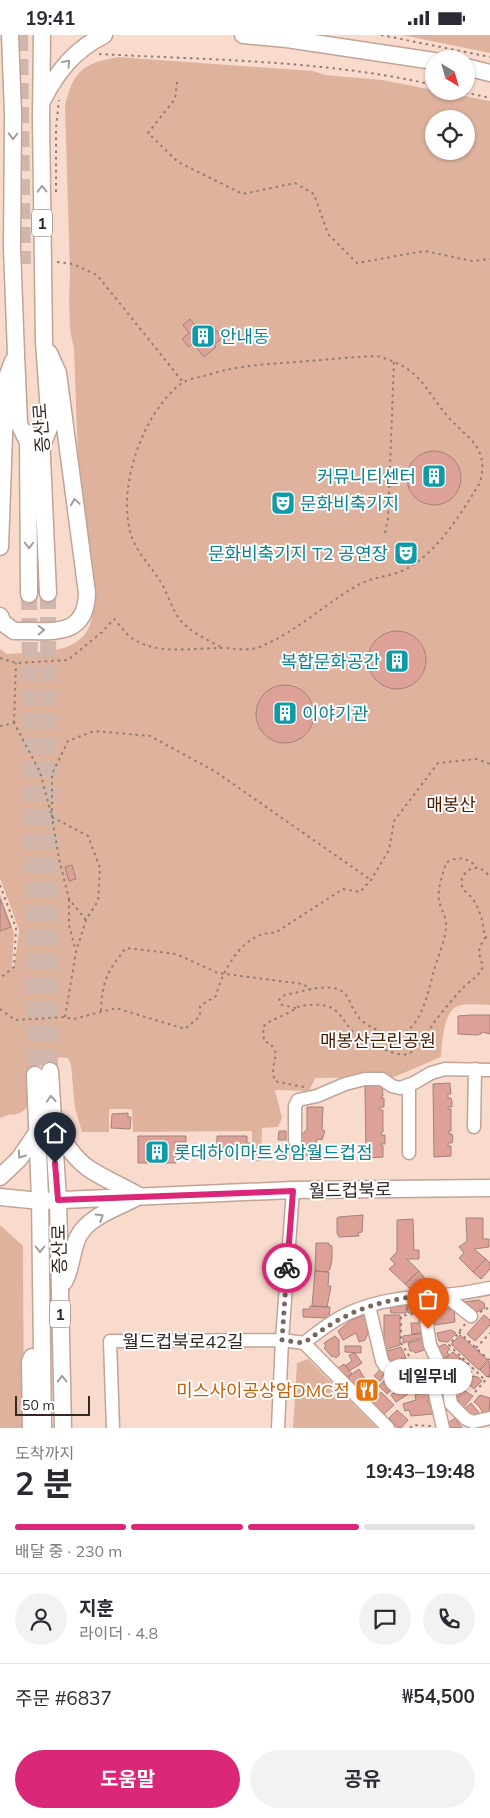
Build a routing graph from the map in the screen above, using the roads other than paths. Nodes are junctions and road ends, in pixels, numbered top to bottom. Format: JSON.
{"nodes":[{"id":1,"x":10,"y":35,"type":"edge"},
{"id":2,"x":42,"y":35,"type":"edge"},
{"id":3,"x":104,"y":35,"type":"edge"},
{"id":4,"x":243,"y":35,"type":"edge"},
{"id":5,"x":425,"y":60,"type":"edge"},
{"id":6,"x":475,"y":69,"type":"edge"},
{"id":7,"x":0,"y":73,"type":"edge"},
{"id":8,"x":490,"y":73,"type":"edge"},
{"id":9,"x":41,"y":103,"type":"junction"},
{"id":10,"x":13,"y":113,"type":"junction"},
{"id":11,"x":28,"y":263,"type":"tunnel mouth"},
{"id":12,"x":44,"y":342,"type":"junction"},
{"id":13,"x":16,"y":354,"type":"junction"},
{"id":14,"x":36,"y":444,"type":"junction"},
{"id":15,"x":0,"y":547,"type":"edge"},
{"id":16,"x":48,"y":593,"type":"tunnel mouth"},
{"id":17,"x":29,"y":594,"type":"tunnel mouth"},
{"id":18,"x":0,"y":616,"type":"edge"},
{"id":19,"x":474,"y":1069,"type":"junction"},
{"id":20,"x":490,"y":1070,"type":"edge"},
{"id":21,"x":42,"y":1073,"type":"tunnel mouth"},
{"id":22,"x":409,"y":1085,"type":"junction"},
{"id":23,"x":474,"y":1127,"type":"dead end"},
{"id":24,"x":45,"y":1128,"type":"junction"},
{"id":25,"x":295,"y":1141,"type":"dead end"},
{"id":26,"x":409,"y":1153,"type":"dead end"},
{"id":27,"x":0,"y":1177,"type":"edge"},
{"id":28,"x":490,"y":1188,"type":"edge"},
{"id":29,"x":293,"y":1191,"type":"junction"},
{"id":30,"x":139,"y":1196,"type":"junction"},
{"id":31,"x":0,"y":1197,"type":"edge"},
{"id":32,"x":58,"y":1200,"type":"junction"},
{"id":33,"x":40,"y":1201,"type":"junction"},
{"id":34,"x":60,"y":1287,"type":"junction"},
{"id":35,"x":484,"y":1289,"type":"edge"},
{"id":36,"x":422,"y":1295,"type":"junction"},
{"id":37,"x":445,"y":1295,"type":"junction"},
{"id":38,"x":490,"y":1299,"type":"edge"},
{"id":39,"x":369,"y":1306,"type":"junction"},
{"id":40,"x":471,"y":1316,"type":"road end"},
{"id":41,"x":41,"y":1339,"type":"junction"},
{"id":42,"x":282,"y":1340,"type":"junction"},
{"id":43,"x":304,"y":1343,"type":"junction"},
{"id":44,"x":432,"y":1375,"type":"junction"},
{"id":45,"x":490,"y":1418,"type":"edge"},
{"id":46,"x":443,"y":1427,"type":"edge"},
{"id":47,"x":31,"y":1428,"type":"edge"},
{"id":48,"x":43,"y":1428,"type":"edge"},
{"id":49,"x":63,"y":1428,"type":"edge"},
{"id":50,"x":113,"y":1428,"type":"edge"},
{"id":51,"x":278,"y":1428,"type":"edge"},
{"id":52,"x":388,"y":1428,"type":"edge"}],
"edges":[{"from":1,"to":10,"type":"main road","number":"1"},
{"from":2,"to":9,"type":"main road","number":"1"},
{"from":9,"to":3,"type":"main road","one_way":true},
{"from":4,"to":5,"type":"main road"},
{"from":6,"to":8,"type":"main road"},
{"from":7,"to":10,"type":"main road"},
{"from":12,"to":9,"type":"main road","number":"1","one_way":true},
{"from":10,"to":13,"type":"main road","number":"1","one_way":true},
{"from":11,"to":14,"type":"main road","name":"증산로"},
{"from":12,"to":14,"type":"main road","number":"1"},
{"from":18,"to":12,"type":"main road","one_way":true},
{"from":13,"to":14,"type":"main road","number":"1"},
{"from":13,"to":15,"type":"main road"},
{"from":14,"to":16,"type":"main road","name":"증산로","number":"1"},
{"from":14,"to":17,"type":"main road","name":"증산로","number":"1","one_way":true},
{"from":19,"to":20,"type":"street"},
{"from":19,"to":22,"type":"street"},
{"from":19,"to":23,"type":"street"},
{"from":21,"to":24,"type":"main road","name":"증산로","number":"1"},
{"from":22,"to":25,"type":"street"},
{"from":22,"to":26,"type":"street"},
{"from":24,"to":27,"type":"main road","one_way":true},
{"from":24,"to":30,"type":"main road"},
{"from":24,"to":32,"type":"main road","name":"증산로","number":"1"},
{"from":24,"to":33,"type":"main road","name":"증산로","number":"1"},
{"from":28,"to":29,"type":"main road","name":"월드컵북로"},
{"from":29,"to":30,"type":"main road","name":"월드컵북로"},
{"from":29,"to":42,"type":"street"},
{"from":30,"to":32,"type":"main road","name":"월드컵북로"},
{"from":34,"to":30,"type":"main road","one_way":true},
{"from":31,"to":33,"type":"main road","name":"월드컵북로"},
{"from":32,"to":33,"type":"main road","name":"월드컵북로"},
{"from":32,"to":34,"type":"main road","name":"증산로","number":"1"},
{"from":33,"to":41,"type":"main road","name":"증산로","number":"1","one_way":true},
{"from":49,"to":34,"type":"main road","name":"증산로","number":"1","one_way":true},
{"from":35,"to":37,"type":"street"},
{"from":35,"to":38,"type":"street"},
{"from":36,"to":37,"type":"street"},
{"from":36,"to":39,"type":"street"},
{"from":36,"to":44,"type":"street"},
{"from":37,"to":40,"type":"street"},
{"from":39,"to":43,"type":"street"},
{"from":39,"to":44,"type":"street"},
{"from":41,"to":47,"type":"main road"},
{"from":41,"to":48,"type":"main road","name":"증산로","number":"1"},
{"from":42,"to":43,"type":"street"},
{"from":42,"to":50,"type":"street","name":"월드컵북로42길"},
{"from":42,"to":51,"type":"street"},
{"from":43,"to":52,"type":"street"},
{"from":44,"to":45,"type":"street"},
{"from":44,"to":46,"type":"street"}]}
